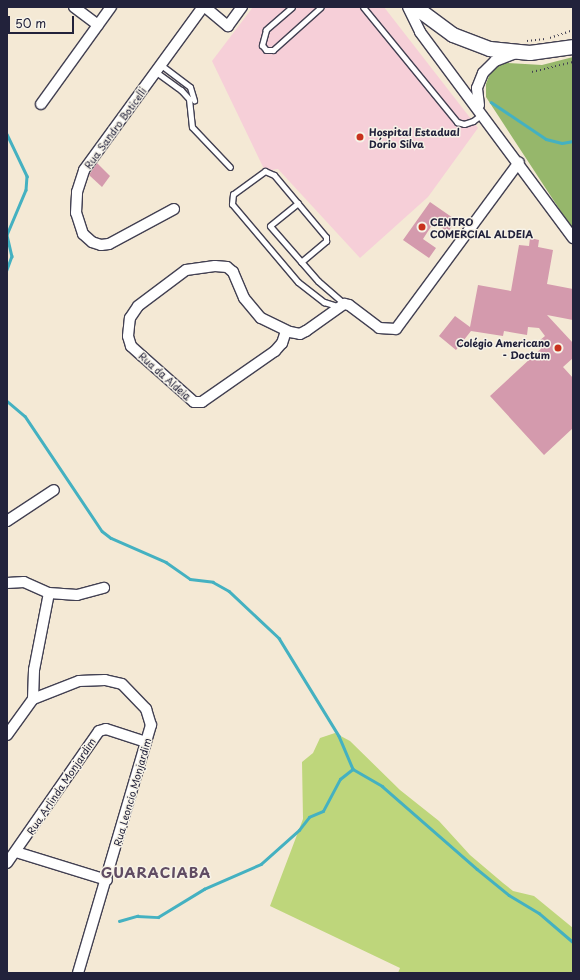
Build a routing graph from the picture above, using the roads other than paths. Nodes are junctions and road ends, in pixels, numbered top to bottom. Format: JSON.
{"nodes":[{"id":1,"x":74,"y":7,"type":"edge"},
{"id":2,"x":111,"y":7,"type":"edge"},
{"id":3,"x":204,"y":7,"type":"edge"},
{"id":4,"x":242,"y":7,"type":"edge"},
{"id":5,"x":292,"y":7,"type":"edge"},
{"id":6,"x":321,"y":7,"type":"edge"},
{"id":7,"x":363,"y":7,"type":"edge"},
{"id":8,"x":408,"y":7,"type":"edge"},
{"id":9,"x":415,"y":7,"type":"edge"},
{"id":10,"x":98,"y":25,"type":"junction"},
{"id":11,"x":519,"y":47,"type":"junction"},
{"id":12,"x":573,"y":47,"type":"edge"},
{"id":13,"x":159,"y":69,"type":"junction"},
{"id":14,"x":194,"y":100,"type":"dead end"},
{"id":15,"x":41,"y":104,"type":"dead end"},
{"id":16,"x":482,"y":112,"type":"junction"},
{"id":17,"x":519,"y":162,"type":"junction"},
{"id":18,"x":230,"y":167,"type":"dead end"},
{"id":19,"x":298,"y":203,"type":"junction"},
{"id":20,"x":174,"y":209,"type":"dead end"},
{"id":21,"x":573,"y":238,"type":"edge"},
{"id":22,"x":301,"y":262,"type":"junction"},
{"id":23,"x":340,"y":305,"type":"junction"},
{"id":24,"x":286,"y":330,"type":"junction"},
{"id":25,"x":54,"y":490,"type":"dead end"},
{"id":26,"x":7,"y":521,"type":"edge"},
{"id":27,"x":7,"y":583,"type":"edge"},
{"id":28,"x":104,"y":588,"type":"dead end"},
{"id":29,"x":49,"y":593,"type":"junction"},
{"id":30,"x":33,"y":699,"type":"junction"},
{"id":31,"x":7,"y":735,"type":"edge"},
{"id":32,"x":146,"y":742,"type":"junction"},
{"id":33,"x":16,"y":852,"type":"junction"},
{"id":34,"x":7,"y":863,"type":"edge"},
{"id":35,"x":107,"y":880,"type":"junction"},
{"id":36,"x":78,"y":973,"type":"edge"}],
"edges":[{"from":1,"to":10,"type":"street"},
{"from":2,"to":10,"type":"street"},
{"from":3,"to":4,"type":"street"},
{"from":3,"to":13,"type":"street","name":"Rua Sandro Boticelli"},
{"from":5,"to":6,"type":"lane"},
{"from":7,"to":16,"type":"lane"},
{"from":8,"to":16,"type":"street"},
{"from":9,"to":11,"type":"main road"},
{"from":10,"to":15,"type":"street"},
{"from":11,"to":12,"type":"main road"},
{"from":11,"to":16,"type":"street"},
{"from":13,"to":14,"type":"lane"},
{"from":13,"to":18,"type":"lane"},
{"from":13,"to":20,"type":"street","name":"Rua Sandro Boticelli"},
{"from":16,"to":17,"type":"street"},
{"from":17,"to":21,"type":"street"},
{"from":17,"to":23,"type":"street"},
{"from":19,"to":22,"type":"lane"},
{"from":19,"to":22,"type":"lane"},
{"from":19,"to":23,"type":"lane"},
{"from":22,"to":23,"type":"lane"},
{"from":23,"to":24,"type":"street","name":"Rua da Aldeia"},
{"from":24,"to":24,"type":"street","name":"Rua da Aldeia"},
{"from":25,"to":26,"type":"street"},
{"from":27,"to":29,"type":"street"},
{"from":28,"to":29,"type":"street"},
{"from":29,"to":30,"type":"street"},
{"from":30,"to":31,"type":"street"},
{"from":30,"to":32,"type":"street","name":"Rua Leoncio Monjardim"},
{"from":32,"to":33,"type":"street","name":"Rua Arlinda Monjardim"},
{"from":32,"to":35,"type":"street","name":"Rua Leoncio Monjardim"},
{"from":33,"to":34,"type":"street","name":"Rua Arlinda Monjardim"},
{"from":33,"to":35,"type":"street"},
{"from":35,"to":36,"type":"street","name":"Rua Leoncio Monjardim"}]}
